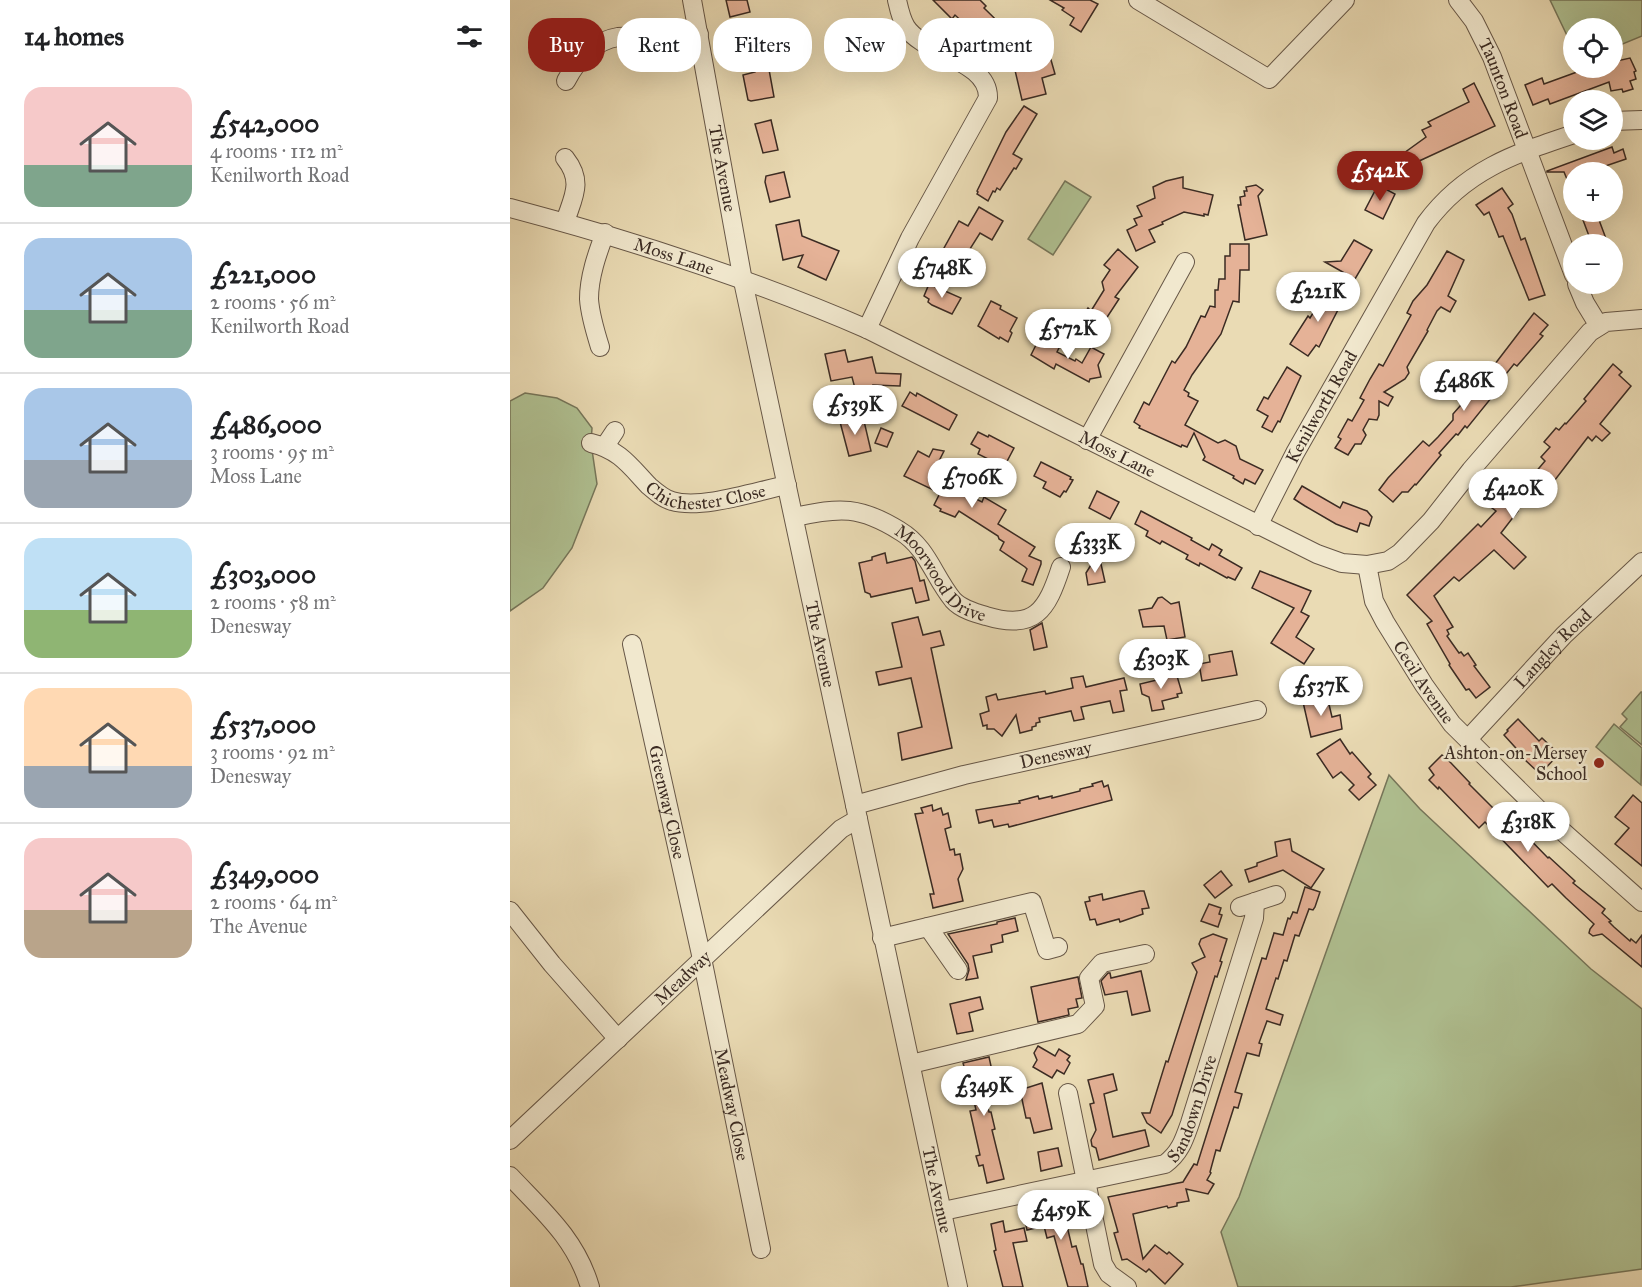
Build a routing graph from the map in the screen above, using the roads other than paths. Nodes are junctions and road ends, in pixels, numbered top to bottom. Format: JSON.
{"nodes":[{"id":1,"x":692,"y":0,"type":"edge"},
{"id":2,"x":897,"y":0,"type":"edge"},
{"id":3,"x":1138,"y":0,"type":"edge"},
{"id":4,"x":1345,"y":0,"type":"edge"},
{"id":5,"x":1458,"y":0,"type":"edge"},
{"id":6,"x":696,"y":18,"type":"edge"},
{"id":7,"x":701,"y":45,"type":"edge"},
{"id":8,"x":1642,"y":120,"type":"edge"},
{"id":9,"x":1623,"y":121,"type":"edge"},
{"id":10,"x":1563,"y":138,"type":"edge"},
{"id":11,"x":1526,"y":150,"type":"junction"},
{"id":12,"x":565,"y":158,"type":"dead end"},
{"id":13,"x":510,"y":208,"type":"edge"},
{"id":14,"x":565,"y":222,"type":"junction"},
{"id":15,"x":605,"y":233,"type":"junction"},
{"id":16,"x":1563,"y":246,"type":"edge"},
{"id":17,"x":1185,"y":262,"type":"dead end"},
{"id":18,"x":743,"y":281,"type":"junction"},
{"id":19,"x":1581,"y":294,"type":"edge"},
{"id":20,"x":1642,"y":319,"type":"edge"},
{"id":21,"x":1599,"y":326,"type":"junction"},
{"id":22,"x":867,"y":328,"type":"junction"},
{"id":23,"x":603,"y":346,"type":"dead end"},
{"id":24,"x":615,"y":431,"type":"dead end"},
{"id":25,"x":1087,"y":440,"type":"junction"},
{"id":26,"x":787,"y":485,"type":"junction"},
{"id":27,"x":795,"y":517,"type":"junction"},
{"id":28,"x":1258,"y":526,"type":"junction"},
{"id":29,"x":1642,"y":562,"type":"edge"},
{"id":30,"x":1366,"y":565,"type":"junction"},
{"id":31,"x":1061,"y":567,"type":"dead end"},
{"id":32,"x":632,"y":644,"type":"dead end"},
{"id":33,"x":1257,"y":710,"type":"dead end"},
{"id":34,"x":1468,"y":739,"type":"junction"},
{"id":35,"x":857,"y":812,"type":"junction"},
{"id":36,"x":1276,"y":895,"type":"dead end"},
{"id":37,"x":1642,"y":902,"type":"edge"},
{"id":38,"x":510,"y":911,"type":"edge"},
{"id":39,"x":928,"y":927,"type":"junction"},
{"id":40,"x":882,"y":938,"type":"junction"},
{"id":41,"x":1058,"y":947,"type":"dead end"},
{"id":42,"x":1145,"y":954,"type":"dead end"},
{"id":43,"x":702,"y":961,"type":"junction"},
{"id":44,"x":958,"y":970,"type":"dead end"},
{"id":45,"x":618,"y":1039,"type":"junction"},
{"id":46,"x":911,"y":1064,"type":"junction"},
{"id":47,"x":1068,"y":1093,"type":"dead end"},
{"id":48,"x":510,"y":1140,"type":"edge"},
{"id":49,"x":510,"y":1176,"type":"edge"},
{"id":50,"x":1085,"y":1182,"type":"junction"},
{"id":51,"x":943,"y":1211,"type":"junction"},
{"id":52,"x":761,"y":1249,"type":"dead end"},
{"id":53,"x":590,"y":1287,"type":"edge"},
{"id":54,"x":958,"y":1287,"type":"edge"},
{"id":55,"x":1127,"y":1287,"type":"edge"}],
"edges":[{"from":1,"to":6,"type":"street","name":"The Avenue"},
{"from":2,"to":22,"type":"street"},
{"from":3,"to":4,"type":"street"},
{"from":5,"to":11,"type":"street","name":"Taunton Road"},
{"from":7,"to":18,"type":"street","name":"The Avenue"},
{"from":8,"to":9,"type":"street"},
{"from":10,"to":11,"type":"street","name":"Kenilworth Road"},
{"from":11,"to":16,"type":"street","name":"Taunton Road"},
{"from":11,"to":28,"type":"street","name":"Kenilworth Road"},
{"from":12,"to":14,"type":"street"},
{"from":13,"to":14,"type":"street","name":"Moss Lane"},
{"from":14,"to":15,"type":"street","name":"Moss Lane"},
{"from":15,"to":18,"type":"street","name":"Moss Lane"},
{"from":15,"to":23,"type":"street"},
{"from":17,"to":25,"type":"street"},
{"from":18,"to":22,"type":"street","name":"Moss Lane"},
{"from":18,"to":26,"type":"street","name":"The Avenue"},
{"from":19,"to":21,"type":"street"},
{"from":20,"to":21,"type":"street"},
{"from":21,"to":30,"type":"street","name":"Moss Lane"},
{"from":22,"to":25,"type":"street","name":"Moss Lane"},
{"from":24,"to":26,"type":"street","name":"Chichester Close"},
{"from":25,"to":28,"type":"street","name":"Moss Lane"},
{"from":26,"to":27,"type":"street","name":"The Avenue"},
{"from":27,"to":31,"type":"street","name":"Moorwood Drive"},
{"from":27,"to":35,"type":"street","name":"The Avenue"},
{"from":28,"to":30,"type":"street","name":"Moss Lane"},
{"from":29,"to":34,"type":"street","name":"Langley Road"},
{"from":30,"to":34,"type":"street","name":"Cecil Avenue"},
{"from":32,"to":43,"type":"street","name":"Greenway Close"},
{"from":33,"to":35,"type":"street","name":"Denesway"},
{"from":34,"to":37,"type":"street","name":"Cecil Avenue"},
{"from":35,"to":40,"type":"street","name":"The Avenue"},
{"from":35,"to":43,"type":"street","name":"Meadway"},
{"from":36,"to":50,"type":"street","name":"Sandown Drive"},
{"from":38,"to":45,"type":"street"},
{"from":39,"to":40,"type":"street"},
{"from":39,"to":41,"type":"street"},
{"from":39,"to":44,"type":"street"},
{"from":40,"to":46,"type":"street","name":"The Avenue"},
{"from":42,"to":46,"type":"street"},
{"from":43,"to":45,"type":"street","name":"Meadway"},
{"from":43,"to":52,"type":"street","name":"Meadway Close"},
{"from":45,"to":48,"type":"street","name":"Meadway"},
{"from":46,"to":51,"type":"street","name":"The Avenue"},
{"from":47,"to":50,"type":"street"},
{"from":49,"to":53,"type":"street"},
{"from":50,"to":51,"type":"street","name":"Sandown Drive"},
{"from":50,"to":55,"type":"street"},
{"from":51,"to":54,"type":"street","name":"The Avenue"}]}
